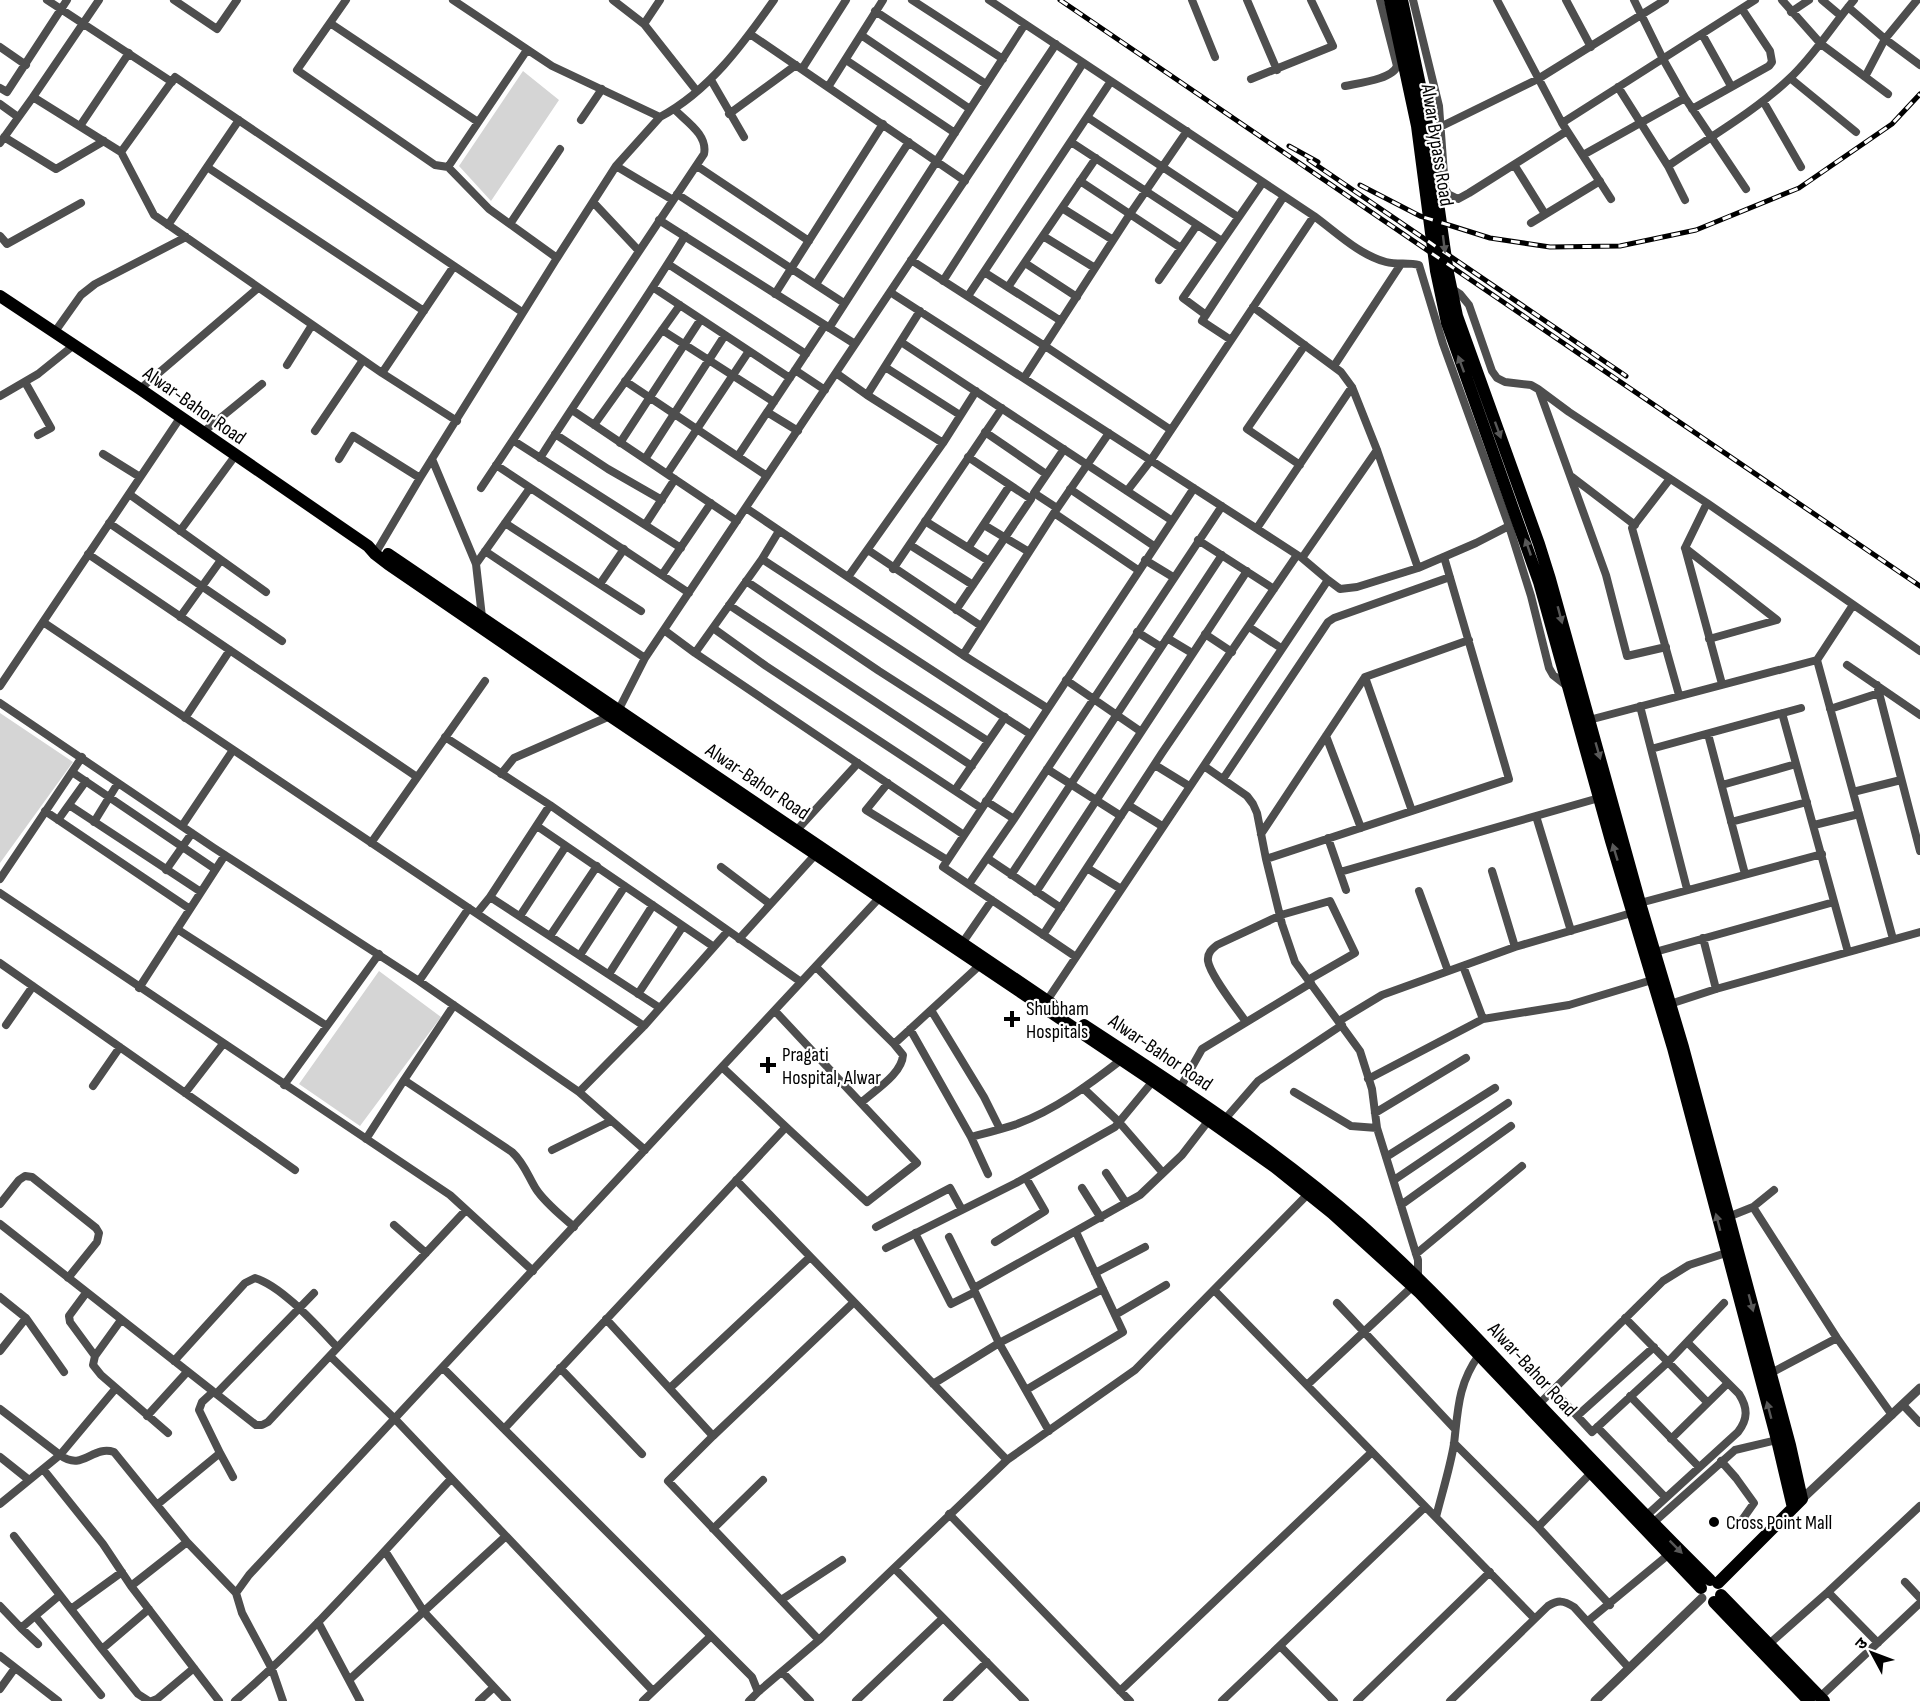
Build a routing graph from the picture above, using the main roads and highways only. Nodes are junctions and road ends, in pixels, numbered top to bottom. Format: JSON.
{"nodes":[{"id":1,"x":1390,"y":0,"type":"edge"},
{"id":2,"x":1402,"y":0,"type":"edge"},
{"id":3,"x":0,"y":296,"type":"edge"},
{"id":4,"x":374,"y":550,"type":"junction"},
{"id":5,"x":1567,"y":662,"type":"junction"},
{"id":6,"x":614,"y":713,"type":"junction"},
{"id":7,"x":883,"y":894,"type":"junction"},
{"id":8,"x":1638,"y":909,"type":"junction"},
{"id":9,"x":1045,"y":1003,"type":"junction"},
{"id":10,"x":1702,"y":1139,"type":"junction"},
{"id":11,"x":1731,"y":1250,"type":"junction"},
{"id":12,"x":1415,"y":1282,"type":"junction"},
{"id":13,"x":1536,"y":1407,"type":"junction"},
{"id":14,"x":1783,"y":1438,"type":"junction"},
{"id":15,"x":1711,"y":1591,"type":"junction"},
{"id":16,"x":1818,"y":1700,"type":"edge"}],
"edges":[{"from":5,"to":1,"type":"main road","name":"Alwar Bypass Road","one_way":true},
{"from":2,"to":5,"type":"main road","one_way":true},
{"from":3,"to":4,"type":"main road","name":"Alwar-Bahor Road"},
{"from":4,"to":6,"type":"main road","name":"Alwar-Bahor Road"},
{"from":4,"to":6,"type":"main road","name":"Alwar-Bahor Road"},
{"from":5,"to":8,"type":"main road","one_way":true},
{"from":8,"to":5,"type":"main road","one_way":true},
{"from":6,"to":7,"type":"main road","name":"Alwar-Bahor Road"},
{"from":6,"to":7,"type":"main road","name":"Alwar-Bahor Road"},
{"from":7,"to":9,"type":"main road","name":"Alwar-Bahor Road"},
{"from":7,"to":9,"type":"main road","name":"Alwar-Bahor Road"},
{"from":8,"to":10,"type":"main road"},
{"from":8,"to":10,"type":"main road"},
{"from":9,"to":12,"type":"main road","name":"Alwar-Bahor Road"},
{"from":9,"to":12,"type":"main road","name":"Alwar-Bahor Road"},
{"from":11,"to":10,"type":"main road","one_way":true},
{"from":10,"to":11,"type":"main road"},
{"from":14,"to":11,"type":"main road","one_way":true},
{"from":11,"to":14,"type":"main road","one_way":true},
{"from":12,"to":13,"type":"main road","name":"Alwar-Bahor Road"},
{"from":12,"to":13,"type":"main road","name":"Alwar-Bahor Road"},
{"from":13,"to":15,"type":"main road","name":"Alwar-Bahor Road","one_way":true},
{"from":13,"to":15,"type":"main road","name":"Alwar-Bahor Road"},
{"from":14,"to":15,"type":"main road"},
{"from":15,"to":16,"type":"main road"},
{"from":15,"to":16,"type":"main road"}]}
